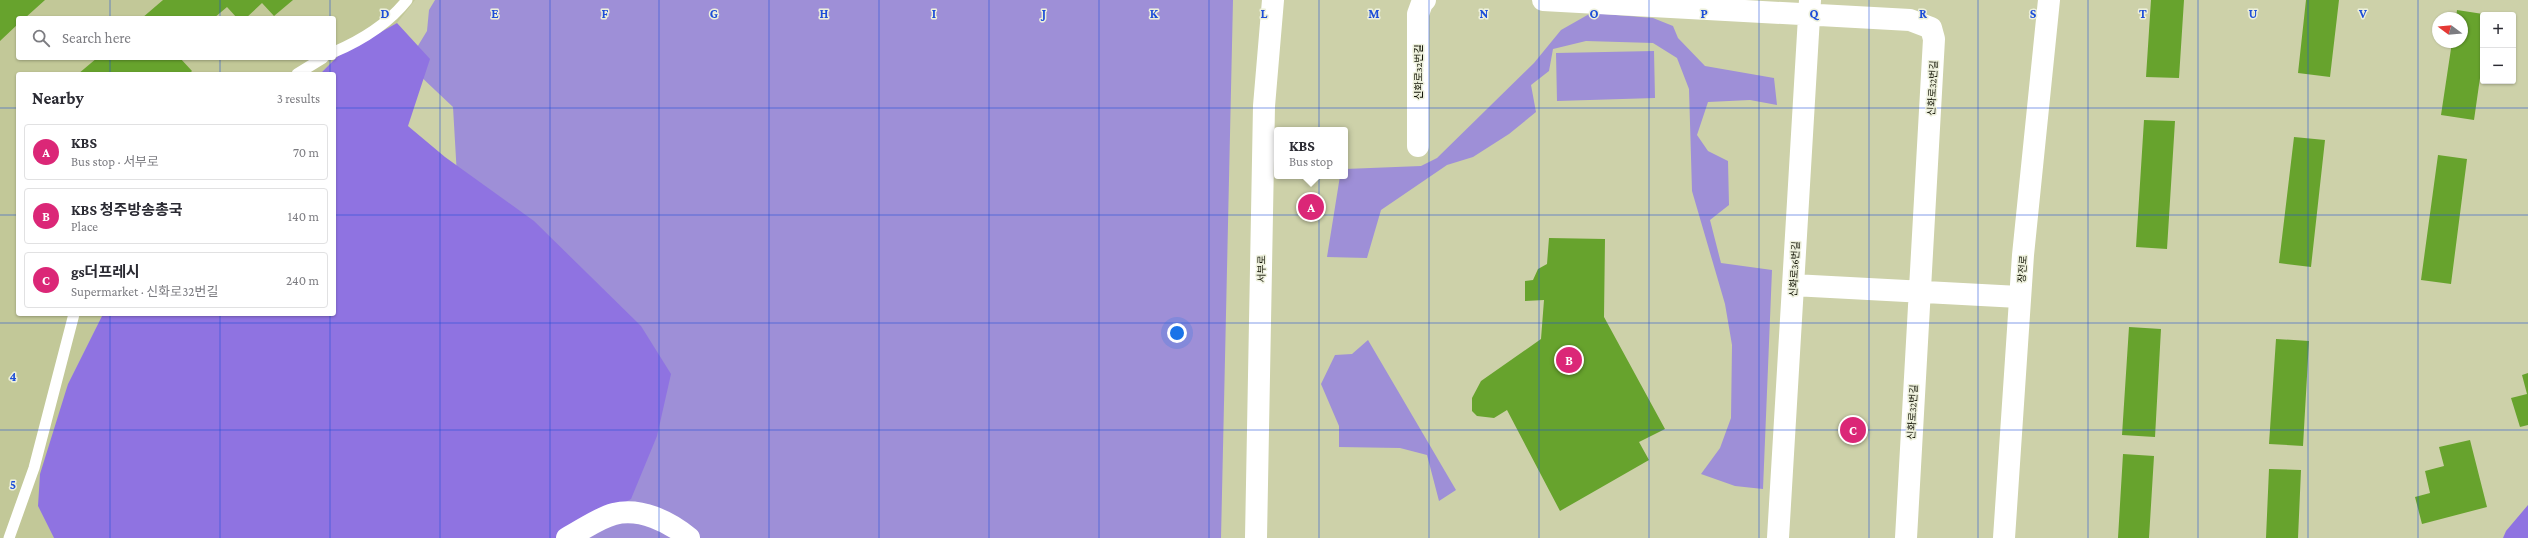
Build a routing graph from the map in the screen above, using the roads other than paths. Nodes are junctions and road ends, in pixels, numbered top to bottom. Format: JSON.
{"nodes":[{"id":1,"x":407,"y":0,"type":"edge"},
{"id":2,"x":1273,"y":0,"type":"edge"},
{"id":3,"x":1425,"y":0,"type":"edge"},
{"id":4,"x":1543,"y":0,"type":"edge"},
{"id":5,"x":2049,"y":0,"type":"edge"},
{"id":6,"x":1595,"y":1,"type":"edge"},
{"id":7,"x":1809,"y":7,"type":"edge"},
{"id":8,"x":336,"y":51,"type":"edge"},
{"id":9,"x":320,"y":60,"type":"edge"},
{"id":10,"x":300,"y":72,"type":"edge"},
{"id":11,"x":1418,"y":146,"type":"dead end"},
{"id":12,"x":1793,"y":286,"type":"junction"},
{"id":13,"x":1919,"y":292,"type":"junction"},
{"id":14,"x":2019,"y":297,"type":"junction"},
{"id":15,"x":73,"y":316,"type":"edge"},
{"id":16,"x":9,"y":538,"type":"edge"},
{"id":17,"x":567,"y":538,"type":"edge"},
{"id":18,"x":689,"y":538,"type":"edge"},
{"id":19,"x":1256,"y":538,"type":"edge"},
{"id":20,"x":1778,"y":538,"type":"edge"},
{"id":21,"x":1906,"y":538,"type":"edge"},
{"id":22,"x":2004,"y":538,"type":"edge"}],
"edges":[{"from":1,"to":8,"type":"lane"},
{"from":2,"to":19,"type":"street","name":"서부로"},
{"from":3,"to":11,"type":"street","name":"신화로32번길"},
{"from":4,"to":6,"type":"street","name":"신화로32번길"},
{"from":5,"to":14,"type":"street","name":"장전로"},
{"from":6,"to":7,"type":"street","name":"신화로32번길"},
{"from":7,"to":12,"type":"street","name":"신화로36번길"},
{"from":7,"to":13,"type":"street","name":"신화로32번길"},
{"from":9,"to":10,"type":"lane"},
{"from":12,"to":13,"type":"street"},
{"from":12,"to":20,"type":"street","name":"신화로36번길"},
{"from":13,"to":14,"type":"street"},
{"from":13,"to":21,"type":"street","name":"신화로32번길"},
{"from":14,"to":22,"type":"street","name":"장전로"},
{"from":15,"to":16,"type":"lane"},
{"from":17,"to":18,"type":"street"}]}
